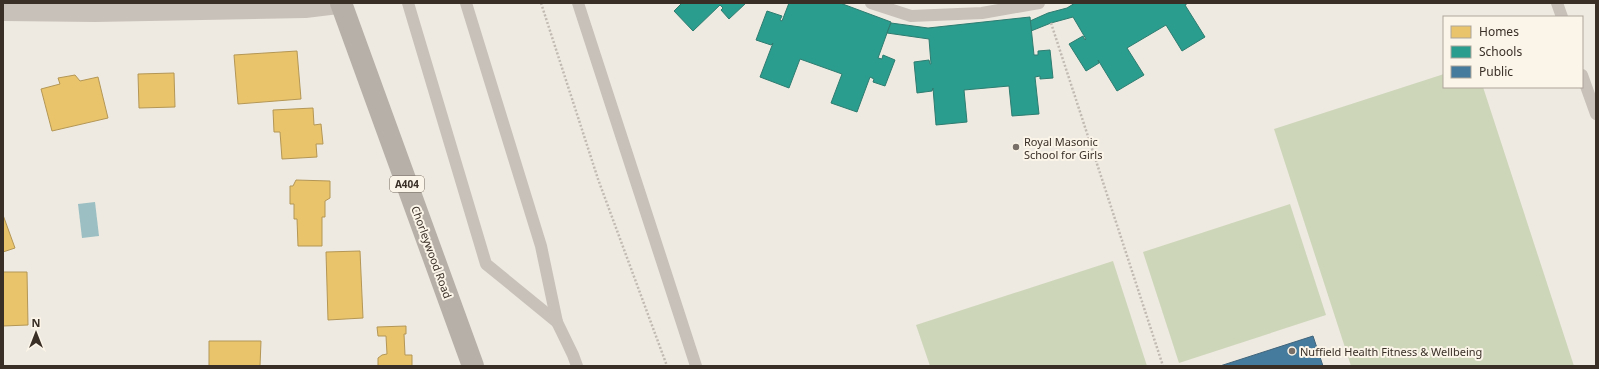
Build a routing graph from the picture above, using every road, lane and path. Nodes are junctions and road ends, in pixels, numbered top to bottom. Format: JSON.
{"nodes":[{"id":1,"x":340,"y":3,"type":"edge"},
{"id":2,"x":408,"y":3,"type":"edge"},
{"id":3,"x":466,"y":3,"type":"edge"},
{"id":4,"x":541,"y":3,"type":"edge"},
{"id":5,"x":578,"y":3,"type":"edge"},
{"id":6,"x":871,"y":3,"type":"edge"},
{"id":7,"x":1039,"y":3,"type":"edge"},
{"id":8,"x":1556,"y":3,"type":"edge"},
{"id":9,"x":3,"y":10,"type":"edge"},
{"id":10,"x":1562,"y":16,"type":"edge"},
{"id":11,"x":1052,"y":23,"type":"dead end"},
{"id":12,"x":1583,"y":78,"type":"edge"},
{"id":13,"x":1596,"y":114,"type":"edge"},
{"id":14,"x":557,"y":322,"type":"junction"},
{"id":15,"x":473,"y":366,"type":"edge"},
{"id":16,"x":576,"y":366,"type":"edge"},
{"id":17,"x":667,"y":366,"type":"edge"},
{"id":18,"x":696,"y":366,"type":"edge"},
{"id":19,"x":1163,"y":366,"type":"edge"}],
"edges":[{"from":1,"to":9,"type":"street"},
{"from":1,"to":15,"type":"main road","name":"Chorleywood Road","number":"A404"},
{"from":2,"to":14,"type":"lane"},
{"from":3,"to":14,"type":"lane"},
{"from":4,"to":17,"type":"path"},
{"from":5,"to":18,"type":"lane"},
{"from":6,"to":7,"type":"lane"},
{"from":8,"to":10,"type":"lane"},
{"from":11,"to":19,"type":"path"},
{"from":12,"to":13,"type":"lane"},
{"from":14,"to":16,"type":"lane"}]}
